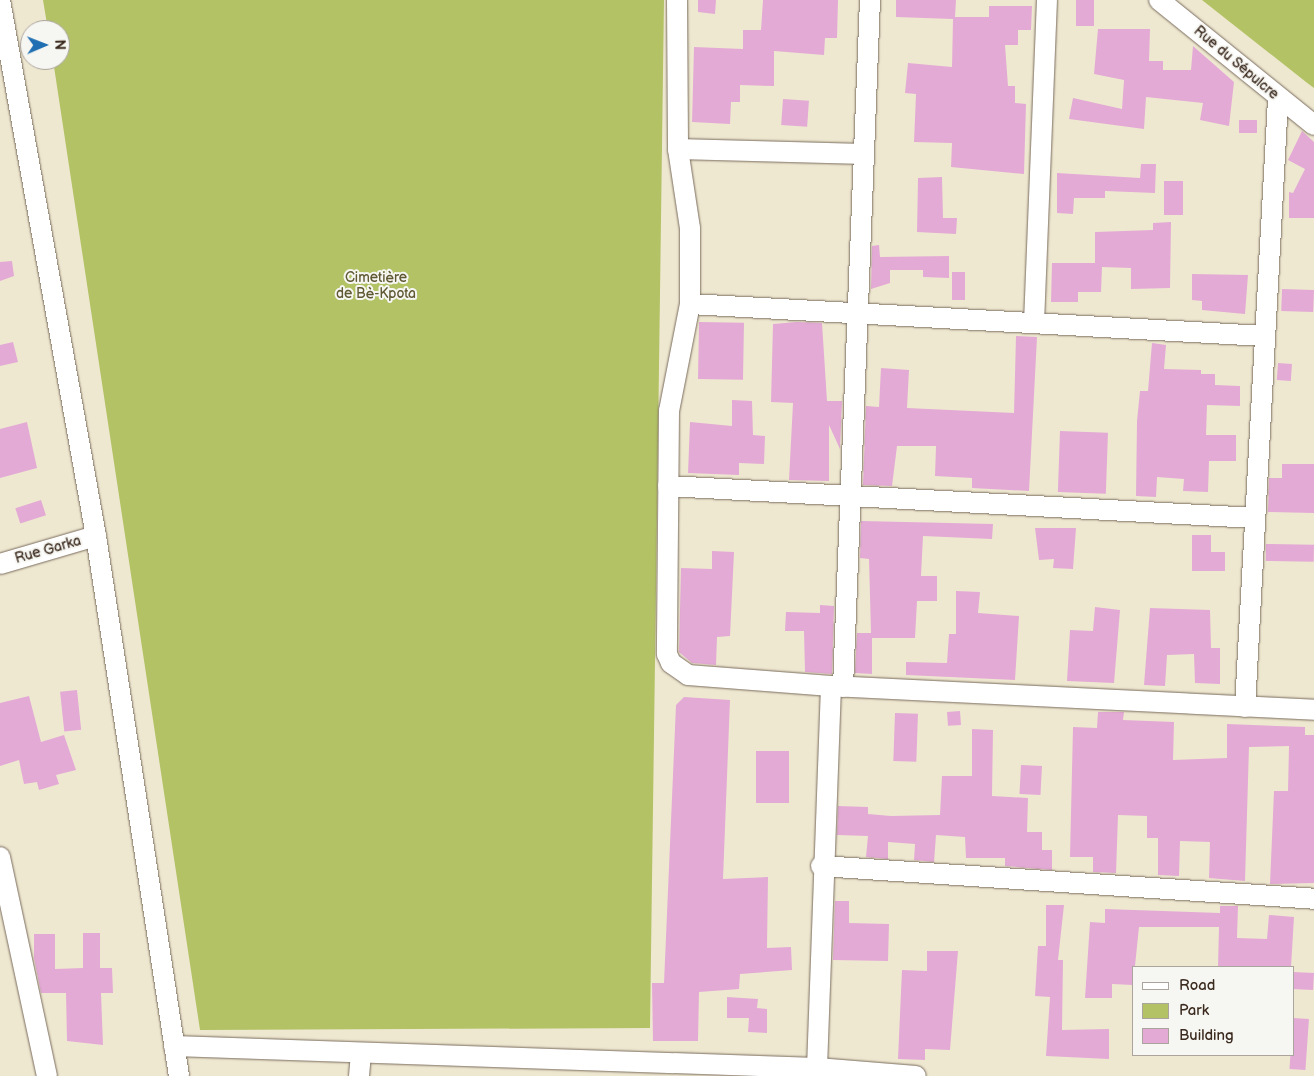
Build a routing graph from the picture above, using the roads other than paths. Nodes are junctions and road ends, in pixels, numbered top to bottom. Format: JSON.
{"nodes":[{"id":1,"x":0,"y":0,"type":"edge"},
{"id":2,"x":677,"y":0,"type":"edge"},
{"id":3,"x":870,"y":0,"type":"edge"},
{"id":4,"x":1048,"y":0,"type":"edge"},
{"id":5,"x":1159,"y":0,"type":"edge"},
{"id":6,"x":1278,"y":99,"type":"junction"},
{"id":7,"x":1314,"y":125,"type":"edge"},
{"id":8,"x":678,"y":150,"type":"junction"},
{"id":9,"x":864,"y":154,"type":"junction"},
{"id":10,"x":690,"y":304,"type":"junction"},
{"id":11,"x":861,"y":314,"type":"junction"},
{"id":12,"x":1034,"y":324,"type":"junction"},
{"id":13,"x":1265,"y":336,"type":"junction"},
{"id":14,"x":668,"y":486,"type":"junction"},
{"id":15,"x":851,"y":496,"type":"junction"},
{"id":16,"x":1255,"y":518,"type":"junction"},
{"id":17,"x":96,"y":536,"type":"junction"},
{"id":18,"x":0,"y":564,"type":"edge"},
{"id":19,"x":837,"y":686,"type":"junction"},
{"id":20,"x":1245,"y":707,"type":"junction"},
{"id":21,"x":1314,"y":710,"type":"edge"},
{"id":22,"x":0,"y":856,"type":"edge"},
{"id":23,"x":821,"y":866,"type":"junction"},
{"id":24,"x":1314,"y":899,"type":"edge"},
{"id":25,"x":174,"y":1046,"type":"junction"},
{"id":26,"x":361,"y":1054,"type":"junction"},
{"id":27,"x":541,"y":1068,"type":"edge"},
{"id":28,"x":817,"y":1068,"type":"junction"},
{"id":29,"x":47,"y":1076,"type":"edge"},
{"id":30,"x":179,"y":1076,"type":"edge"},
{"id":31,"x":360,"y":1076,"type":"edge"},
{"id":32,"x":916,"y":1076,"type":"edge"}],
"edges":[{"from":1,"to":17,"type":"street"},
{"from":2,"to":8,"type":"street"},
{"from":3,"to":9,"type":"street"},
{"from":4,"to":12,"type":"street"},
{"from":5,"to":6,"type":"street","name":"Rue du Sépulcre"},
{"from":6,"to":7,"type":"street","name":"Rue du Sépulcre"},
{"from":6,"to":13,"type":"street"},
{"from":8,"to":9,"type":"street"},
{"from":8,"to":10,"type":"street"},
{"from":9,"to":11,"type":"street"},
{"from":10,"to":11,"type":"street"},
{"from":10,"to":14,"type":"street"},
{"from":11,"to":12,"type":"street"},
{"from":11,"to":15,"type":"street"},
{"from":12,"to":13,"type":"street"},
{"from":13,"to":16,"type":"street"},
{"from":14,"to":15,"type":"street"},
{"from":14,"to":19,"type":"street"},
{"from":15,"to":16,"type":"street"},
{"from":15,"to":19,"type":"street"},
{"from":16,"to":20,"type":"street"},
{"from":17,"to":18,"type":"street","name":"Rue Garka"},
{"from":17,"to":25,"type":"street"},
{"from":19,"to":20,"type":"street"},
{"from":19,"to":23,"type":"street"},
{"from":20,"to":21,"type":"street"},
{"from":22,"to":29,"type":"street"},
{"from":23,"to":24,"type":"street"},
{"from":23,"to":28,"type":"street"},
{"from":25,"to":26,"type":"street"},
{"from":25,"to":30,"type":"street"},
{"from":26,"to":27,"type":"street"},
{"from":26,"to":31,"type":"street"},
{"from":27,"to":28,"type":"street"},
{"from":28,"to":32,"type":"street"}]}
